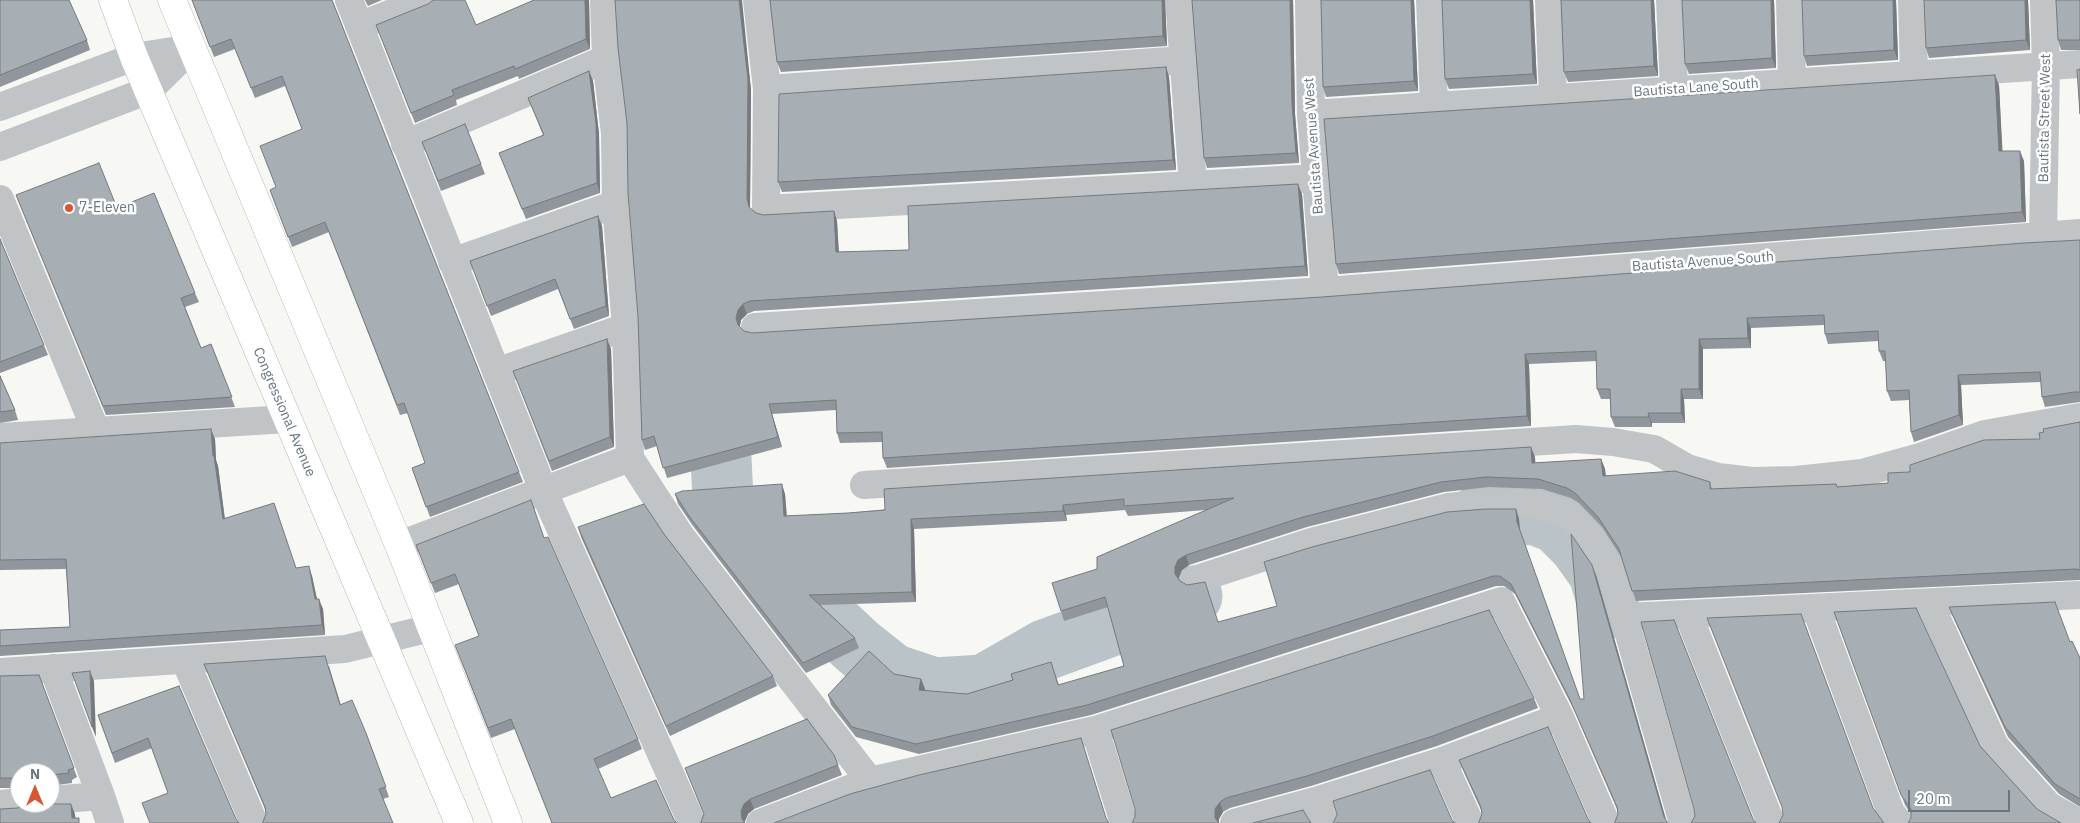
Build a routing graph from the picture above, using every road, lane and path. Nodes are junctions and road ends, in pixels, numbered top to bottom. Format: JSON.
{"nodes":[{"id":1,"x":114,"y":0,"type":"edge"},
{"id":2,"x":172,"y":0,"type":"edge"},
{"id":3,"x":349,"y":0,"type":"edge"},
{"id":4,"x":426,"y":0,"type":"edge"},
{"id":5,"x":604,"y":0,"type":"edge"},
{"id":6,"x":757,"y":0,"type":"edge"},
{"id":7,"x":1179,"y":0,"type":"edge"},
{"id":8,"x":1309,"y":0,"type":"edge"},
{"id":9,"x":1430,"y":0,"type":"edge"},
{"id":10,"x":1549,"y":0,"type":"edge"},
{"id":11,"x":1670,"y":0,"type":"edge"},
{"id":12,"x":1790,"y":0,"type":"edge"},
{"id":13,"x":1912,"y":0,"type":"edge"},
{"id":14,"x":2044,"y":0,"type":"edge"},
{"id":15,"x":359,"y":26,"type":"junction"},
{"id":16,"x":192,"y":48,"type":"junction"},
{"id":17,"x":134,"y":57,"type":"junction"},
{"id":18,"x":606,"y":59,"type":"junction"},
{"id":19,"x":1184,"y":60,"type":"junction"},
{"id":20,"x":2080,"y":64,"type":"edge"},
{"id":21,"x":2046,"y":66,"type":"junction"},
{"id":22,"x":1914,"y":74,"type":"junction"},
{"id":23,"x":1792,"y":82,"type":"junction"},
{"id":24,"x":767,"y":89,"type":"junction"},
{"id":25,"x":1674,"y":89,"type":"junction"},
{"id":26,"x":149,"y":90,"type":"junction"},
{"id":27,"x":1553,"y":98,"type":"junction"},
{"id":28,"x":1434,"y":106,"type":"junction"},
{"id":29,"x":0,"y":107,"type":"edge"},
{"id":30,"x":1311,"y":114,"type":"junction"},
{"id":31,"x":405,"y":144,"type":"junction"},
{"id":32,"x":0,"y":147,"type":"edge"},
{"id":33,"x":1316,"y":178,"type":"junction"},
{"id":34,"x":1193,"y":185,"type":"junction"},
{"id":35,"x":0,"y":199,"type":"edge"},
{"id":36,"x":616,"y":204,"type":"junction"},
{"id":37,"x":2080,"y":233,"type":"edge"},
{"id":38,"x":2043,"y":236,"type":"junction"},
{"id":39,"x":452,"y":262,"type":"junction"},
{"id":40,"x":1325,"y":292,"type":"junction"},
{"id":41,"x":626,"y":327,"type":"junction"},
{"id":42,"x":755,"y":327,"type":"dead end"},
{"id":43,"x":496,"y":372,"type":"junction"},
{"id":44,"x":2080,"y":417,"type":"edge"},
{"id":45,"x":287,"y":419,"type":"junction"},
{"id":46,"x":96,"y":431,"type":"junction"},
{"id":47,"x":0,"y":437,"type":"edge"},
{"id":48,"x":630,"y":458,"type":"junction"},
{"id":49,"x":864,"y":485,"type":"dead end"},
{"id":50,"x":544,"y":492,"type":"junction"},
{"id":51,"x":399,"y":545,"type":"junction"},
{"id":52,"x":1194,"y":580,"type":"dead end"},
{"id":53,"x":2080,"y":595,"type":"edge"},
{"id":54,"x":1930,"y":604,"type":"junction"},
{"id":55,"x":1816,"y":609,"type":"junction"},
{"id":56,"x":1688,"y":614,"type":"junction"},
{"id":57,"x":1625,"y":617,"type":"junction"},
{"id":58,"x":431,"y":628,"type":"junction"},
{"id":59,"x":383,"y":640,"type":"junction"},
{"id":60,"x":185,"y":660,"type":"junction"},
{"id":61,"x":53,"y":668,"type":"junction"},
{"id":62,"x":0,"y":672,"type":"edge"},
{"id":63,"x":1560,"y":717,"type":"junction"},
{"id":64,"x":1095,"y":730,"type":"junction"},
{"id":65,"x":1442,"y":761,"type":"junction"},
{"id":66,"x":870,"y":781,"type":"junction"},
{"id":67,"x":100,"y":796,"type":"junction"},
{"id":68,"x":60,"y":799,"type":"edge"},
{"id":69,"x":1320,"y":812,"type":"edge"},
{"id":70,"x":110,"y":823,"type":"edge"},
{"id":71,"x":254,"y":823,"type":"edge"},
{"id":72,"x":459,"y":823,"type":"edge"},
{"id":73,"x":508,"y":823,"type":"edge"},
{"id":74,"x":692,"y":823,"type":"edge"},
{"id":75,"x":760,"y":823,"type":"edge"},
{"id":76,"x":1124,"y":823,"type":"edge"},
{"id":77,"x":1234,"y":823,"type":"edge"},
{"id":78,"x":1470,"y":823,"type":"edge"},
{"id":79,"x":1606,"y":823,"type":"edge"},
{"id":80,"x":1683,"y":823,"type":"edge"},
{"id":81,"x":1771,"y":823,"type":"edge"},
{"id":82,"x":1900,"y":823,"type":"edge"},
{"id":83,"x":2078,"y":823,"type":"edge"}],
"edges":[{"from":1,"to":17,"type":"main road","name":"Congressional Avenue"},
{"from":2,"to":16,"type":"main road"},
{"from":3,"to":15,"type":"street"},
{"from":4,"to":15,"type":"street"},
{"from":5,"to":18,"type":"street"},
{"from":6,"to":24,"type":"street"},
{"from":7,"to":19,"type":"street"},
{"from":8,"to":30,"type":"street","name":"Bautista Avenue West"},
{"from":9,"to":28,"type":"street"},
{"from":10,"to":27,"type":"street"},
{"from":11,"to":25,"type":"street"},
{"from":12,"to":23,"type":"street"},
{"from":13,"to":22,"type":"street"},
{"from":14,"to":21,"type":"street","name":"Bautista Street West"},
{"from":15,"to":31,"type":"street"},
{"from":16,"to":17,"type":"street"},
{"from":16,"to":26,"type":"street"},
{"from":16,"to":51,"type":"main road"},
{"from":17,"to":26,"type":"main road","name":"Congressional Avenue"},
{"from":17,"to":29,"type":"street"},
{"from":18,"to":31,"type":"street"},
{"from":18,"to":36,"type":"street"},
{"from":19,"to":24,"type":"street"},
{"from":19,"to":34,"type":"street"},
{"from":20,"to":21,"type":"street","name":"Bautista Lane South"},
{"from":21,"to":22,"type":"street","name":"Bautista Lane South"},
{"from":21,"to":38,"type":"street","name":"Bautista Street West"},
{"from":22,"to":23,"type":"street","name":"Bautista Lane South"},
{"from":23,"to":25,"type":"street","name":"Bautista Lane South"},
{"from":24,"to":34,"type":"street"},
{"from":25,"to":27,"type":"street","name":"Bautista Lane South"},
{"from":26,"to":32,"type":"street"},
{"from":26,"to":45,"type":"main road","name":"Congressional Avenue"},
{"from":27,"to":28,"type":"street","name":"Bautista Lane South"},
{"from":28,"to":30,"type":"street","name":"Bautista Lane South"},
{"from":30,"to":33,"type":"street","name":"Bautista Avenue West"},
{"from":31,"to":39,"type":"street"},
{"from":33,"to":34,"type":"street"},
{"from":33,"to":40,"type":"street","name":"Bautista Avenue West"},
{"from":35,"to":46,"type":"street"},
{"from":36,"to":39,"type":"street"},
{"from":36,"to":41,"type":"street"},
{"from":37,"to":38,"type":"street","name":"Bautista Avenue South"},
{"from":38,"to":40,"type":"street","name":"Bautista Avenue South"},
{"from":39,"to":43,"type":"street"},
{"from":40,"to":42,"type":"street","name":"Bautista Avenue South"},
{"from":41,"to":43,"type":"street"},
{"from":41,"to":48,"type":"street"},
{"from":43,"to":50,"type":"street"},
{"from":44,"to":49,"type":"street"},
{"from":45,"to":46,"type":"street"},
{"from":45,"to":59,"type":"main road","name":"Congressional Avenue"},
{"from":46,"to":47,"type":"street"},
{"from":48,"to":50,"type":"street"},
{"from":48,"to":66,"type":"street"},
{"from":50,"to":51,"type":"street"},
{"from":50,"to":74,"type":"street"},
{"from":51,"to":58,"type":"main road"},
{"from":52,"to":57,"type":"street"},
{"from":53,"to":54,"type":"street"},
{"from":54,"to":55,"type":"street"},
{"from":54,"to":83,"type":"street"},
{"from":55,"to":56,"type":"street"},
{"from":55,"to":82,"type":"street"},
{"from":56,"to":57,"type":"street"},
{"from":56,"to":81,"type":"street"},
{"from":57,"to":80,"type":"street"},
{"from":58,"to":59,"type":"street"},
{"from":58,"to":73,"type":"main road"},
{"from":59,"to":60,"type":"street"},
{"from":59,"to":72,"type":"main road","name":"Congressional Avenue"},
{"from":60,"to":61,"type":"street"},
{"from":60,"to":71,"type":"street"},
{"from":61,"to":62,"type":"street"},
{"from":61,"to":67,"type":"street"},
{"from":63,"to":64,"type":"street"},
{"from":63,"to":65,"type":"street"},
{"from":63,"to":79,"type":"street"},
{"from":64,"to":66,"type":"street"},
{"from":64,"to":76,"type":"street"},
{"from":65,"to":69,"type":"street"},
{"from":65,"to":78,"type":"street"},
{"from":66,"to":75,"type":"street"},
{"from":67,"to":68,"type":"street"},
{"from":67,"to":70,"type":"street"},
{"from":69,"to":77,"type":"street"}]}
